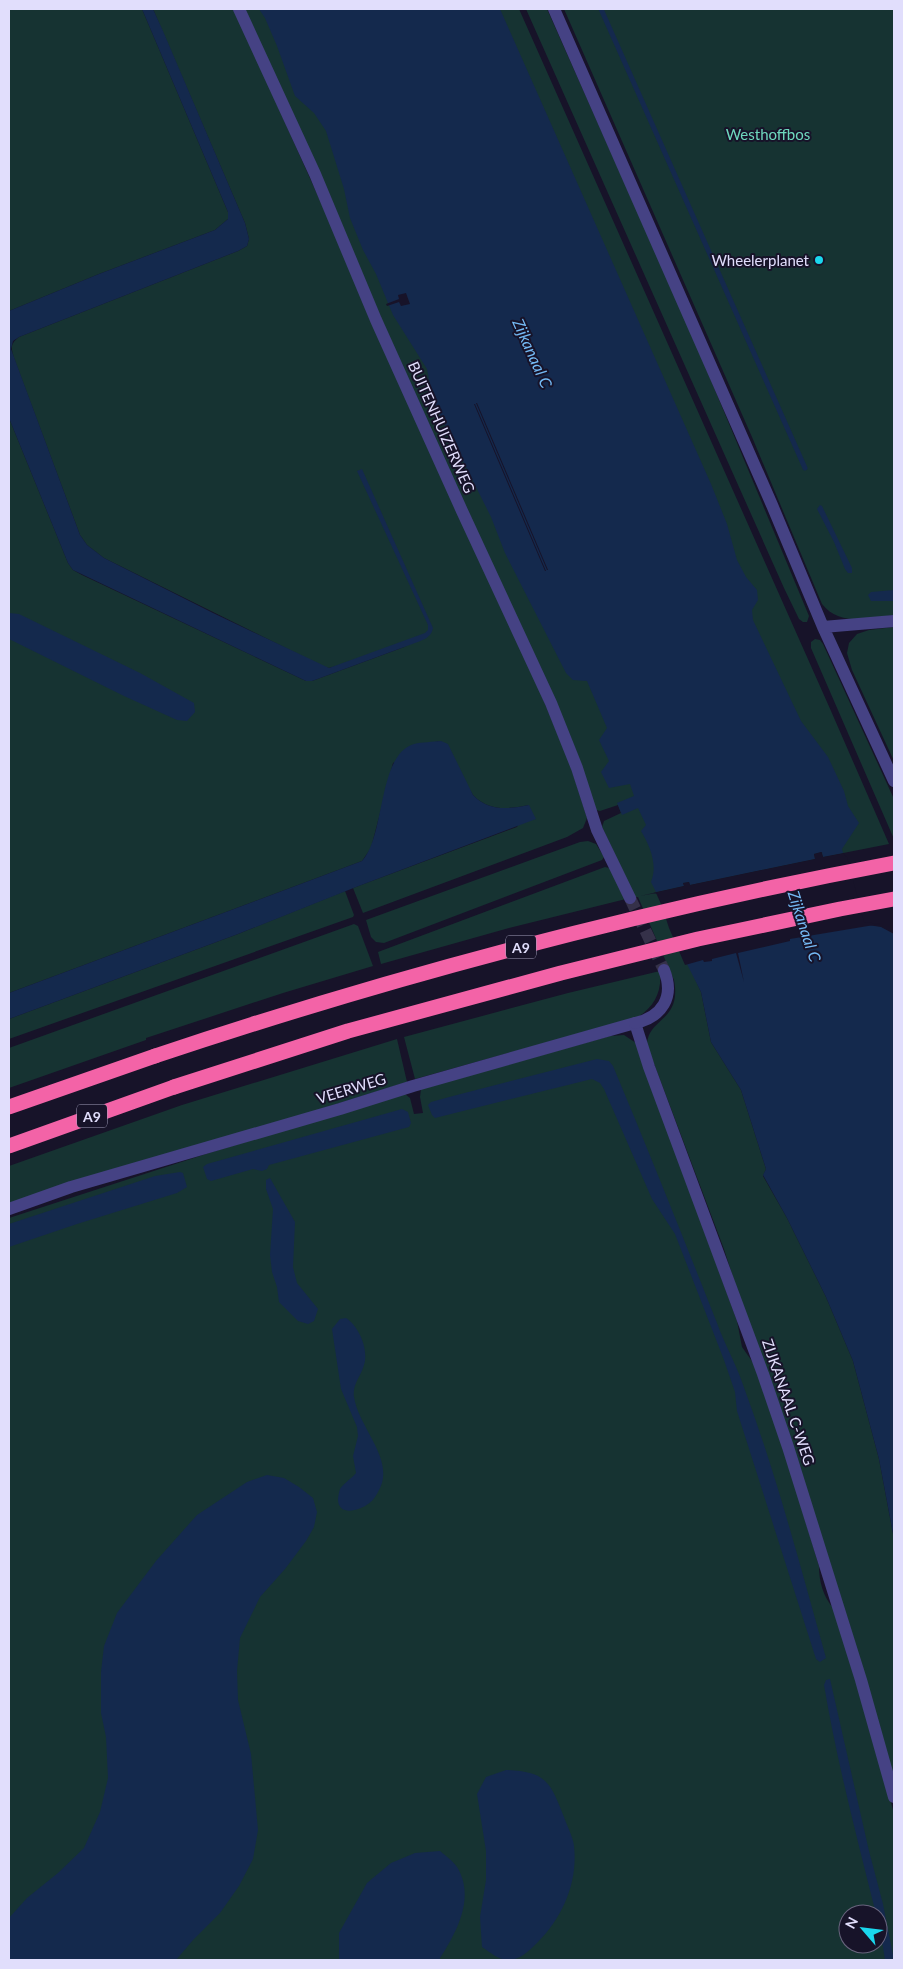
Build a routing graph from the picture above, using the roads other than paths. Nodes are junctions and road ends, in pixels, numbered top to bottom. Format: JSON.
{"nodes":[{"id":1,"x":239,"y":9,"type":"edge"},
{"id":2,"x":554,"y":9,"type":"edge"},
{"id":3,"x":894,"y":621,"type":"edge"},
{"id":4,"x":823,"y":627,"type":"junction"},
{"id":5,"x":894,"y":781,"type":"edge"},
{"id":6,"x":894,"y":863,"type":"edge"},
{"id":7,"x":630,"y":898,"type":"tunnel mouth"},
{"id":8,"x":894,"y":899,"type":"edge"},
{"id":9,"x":664,"y":970,"type":"tunnel mouth"},
{"id":10,"x":634,"y":1024,"type":"junction"},
{"id":11,"x":9,"y":1108,"type":"edge"},
{"id":12,"x":9,"y":1146,"type":"edge"},
{"id":13,"x":9,"y":1209,"type":"edge"},
{"id":14,"x":894,"y":1797,"type":"edge"}],
"edges":[{"from":1,"to":7,"type":"street","name":"BUITENHUIZERWEG"},
{"from":2,"to":4,"type":"street"},
{"from":3,"to":4,"type":"street"},
{"from":4,"to":5,"type":"street"},
{"from":6,"to":11,"type":"highway","number":"A9","bridge":true},
{"from":8,"to":12,"type":"highway","number":"A9","bridge":true},
{"from":9,"to":10,"type":"street","name":"VEERWEG"},
{"from":10,"to":13,"type":"street","name":"VEERWEG"},
{"from":10,"to":14,"type":"street","name":"ZIJKANAAL C-WEG"}]}
